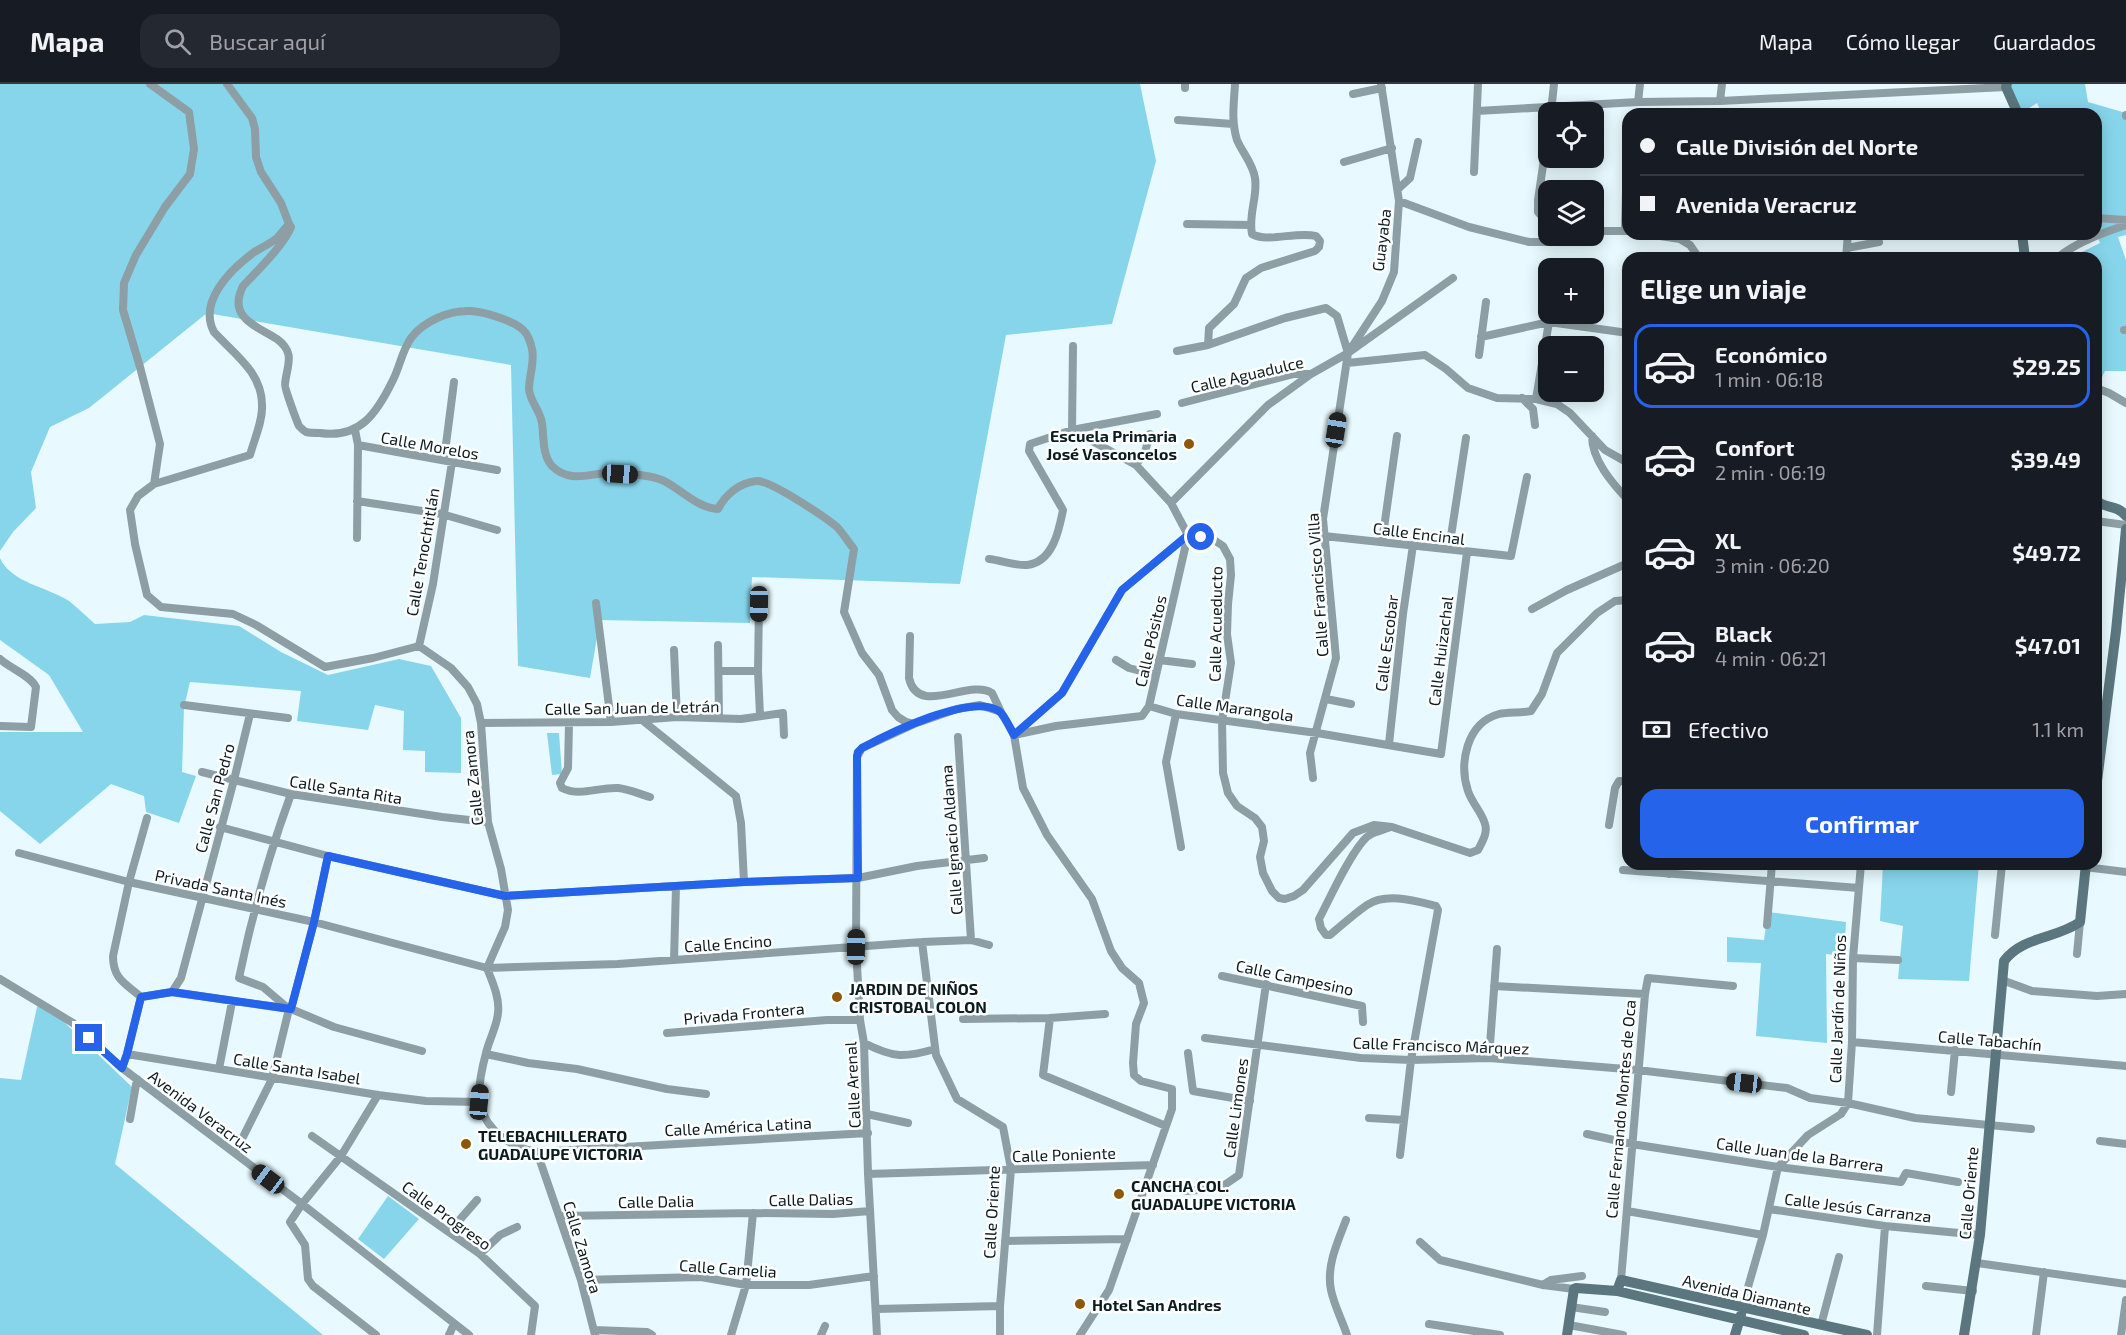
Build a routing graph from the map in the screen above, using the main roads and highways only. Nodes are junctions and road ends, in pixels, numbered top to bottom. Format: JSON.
{"nodes":[{"id":1,"x":2006,"y":86,"type":"edge"},
{"id":2,"x":2015,"y":108,"type":"edge"},
{"id":3,"x":2102,"y":504,"type":"edge"},
{"id":4,"x":2126,"y":516,"type":"edge"},
{"id":5,"x":2126,"y":527,"type":"edge"},
{"id":6,"x":2102,"y":742,"type":"edge"},
{"id":7,"x":2085,"y":870,"type":"edge"},
{"id":8,"x":1619,"y":1286,"type":"junction"},
{"id":9,"x":1742,"y":1308,"type":"junction"},
{"id":10,"x":1740,"y":1320,"type":"junction"},
{"id":11,"x":1568,"y":1330,"type":"edge"},
{"id":12,"x":1736,"y":1335,"type":"edge"},
{"id":13,"x":1804,"y":1335,"type":"edge"},
{"id":14,"x":1868,"y":1335,"type":"edge"},
{"id":15,"x":1964,"y":1335,"type":"edge"}],
"edges":[{"from":1,"to":2,"type":"main road"},
{"from":3,"to":4,"type":"main road"},
{"from":5,"to":6,"type":"main road"},
{"from":7,"to":15,"type":"main road","name":"Calle Oriente"},
{"from":8,"to":9,"type":"main road","name":"Avenida Diamante"},
{"from":8,"to":10,"type":"main road","name":"Avenida Diamante"},
{"from":8,"to":11,"type":"main road","name":"Avenida Diamante"},
{"from":9,"to":10,"type":"main road"},
{"from":9,"to":14,"type":"main road","name":"Avenida Diamante"},
{"from":10,"to":12,"type":"main road"},
{"from":10,"to":13,"type":"main road","name":"Avenida Diamante"}]}
